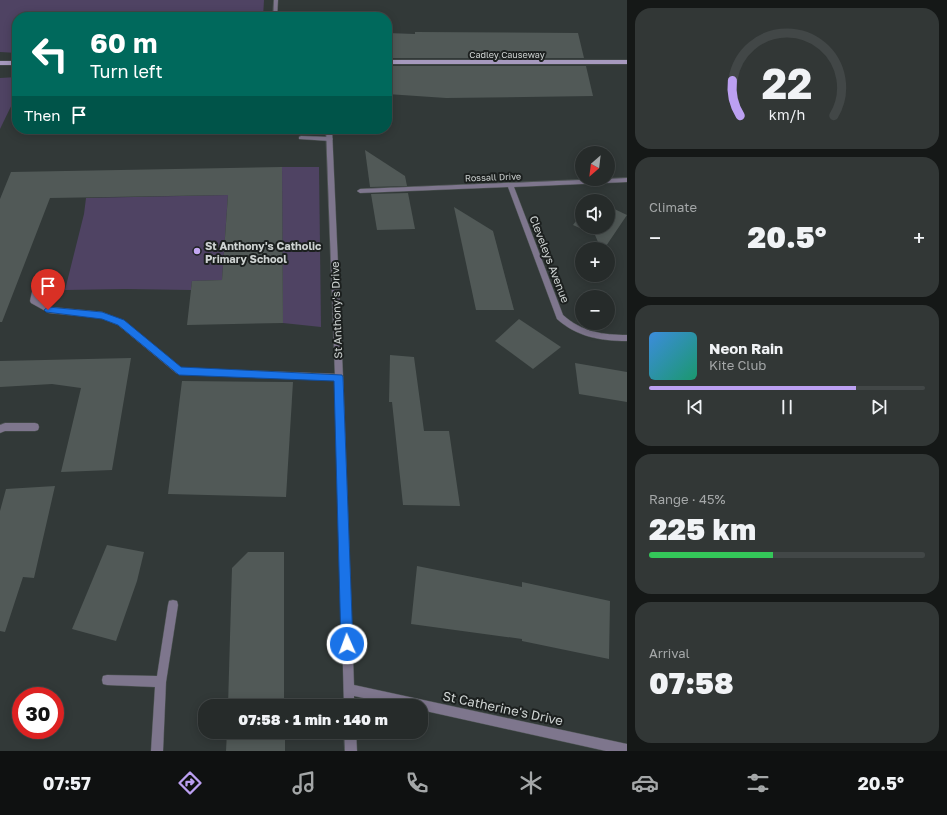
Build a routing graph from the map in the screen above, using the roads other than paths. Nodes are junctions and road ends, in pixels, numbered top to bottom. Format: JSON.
{"nodes":[{"id":1,"x":276,"y":0,"type":"edge"},
{"id":2,"x":275,"y":12,"type":"edge"},
{"id":3,"x":12,"y":62,"type":"edge"},
{"id":4,"x":392,"y":62,"type":"edge"},
{"id":5,"x":627,"y":62,"type":"edge"},
{"id":6,"x":0,"y":63,"type":"edge"},
{"id":7,"x":330,"y":134,"type":"edge"},
{"id":8,"x":301,"y":138,"type":"dead end"},
{"id":9,"x":330,"y":139,"type":"junction"},
{"id":10,"x":627,"y":180,"type":"edge"},
{"id":11,"x":510,"y":185,"type":"junction"},
{"id":12,"x":360,"y":191,"type":"dead end"},
{"id":13,"x":40,"y":274,"type":"dead end"},
{"id":14,"x":627,"y":338,"type":"edge"},
{"id":15,"x":339,"y":377,"type":"junction"},
{"id":16,"x":35,"y":427,"type":"dead end"},
{"id":17,"x":0,"y":429,"type":"edge"},
{"id":18,"x":173,"y":605,"type":"dead end"},
{"id":19,"x":107,"y":680,"type":"dead end"},
{"id":20,"x":161,"y":682,"type":"junction"},
{"id":21,"x":349,"y":690,"type":"junction"},
{"id":22,"x":349,"y":699,"type":"edge"},
{"id":23,"x":350,"y":739,"type":"edge"},
{"id":24,"x":627,"y":750,"type":"edge"},
{"id":25,"x":157,"y":751,"type":"edge"},
{"id":26,"x":351,"y":751,"type":"edge"}],
"edges":[{"from":1,"to":2,"type":"street"},
{"from":3,"to":6,"type":"street"},
{"from":4,"to":5,"type":"street","name":"Cadley Causeway"},
{"from":7,"to":9,"type":"street","name":"St Anthony's Drive"},
{"from":8,"to":9,"type":"street"},
{"from":9,"to":15,"type":"street","name":"St Anthony's Drive"},
{"from":10,"to":11,"type":"street","name":"Rossall Drive"},
{"from":11,"to":12,"type":"street","name":"Rossall Drive"},
{"from":11,"to":14,"type":"street","name":"Cleveleys Avenue"},
{"from":13,"to":15,"type":"street"},
{"from":15,"to":21,"type":"street","name":"St Anthony's Drive"},
{"from":16,"to":17,"type":"street"},
{"from":18,"to":20,"type":"street"},
{"from":19,"to":20,"type":"street"},
{"from":20,"to":25,"type":"street"},
{"from":21,"to":22,"type":"street","name":"St Anthony's Drive"},
{"from":21,"to":24,"type":"street","name":"St Catherine's Drive"},
{"from":23,"to":26,"type":"street"}]}
